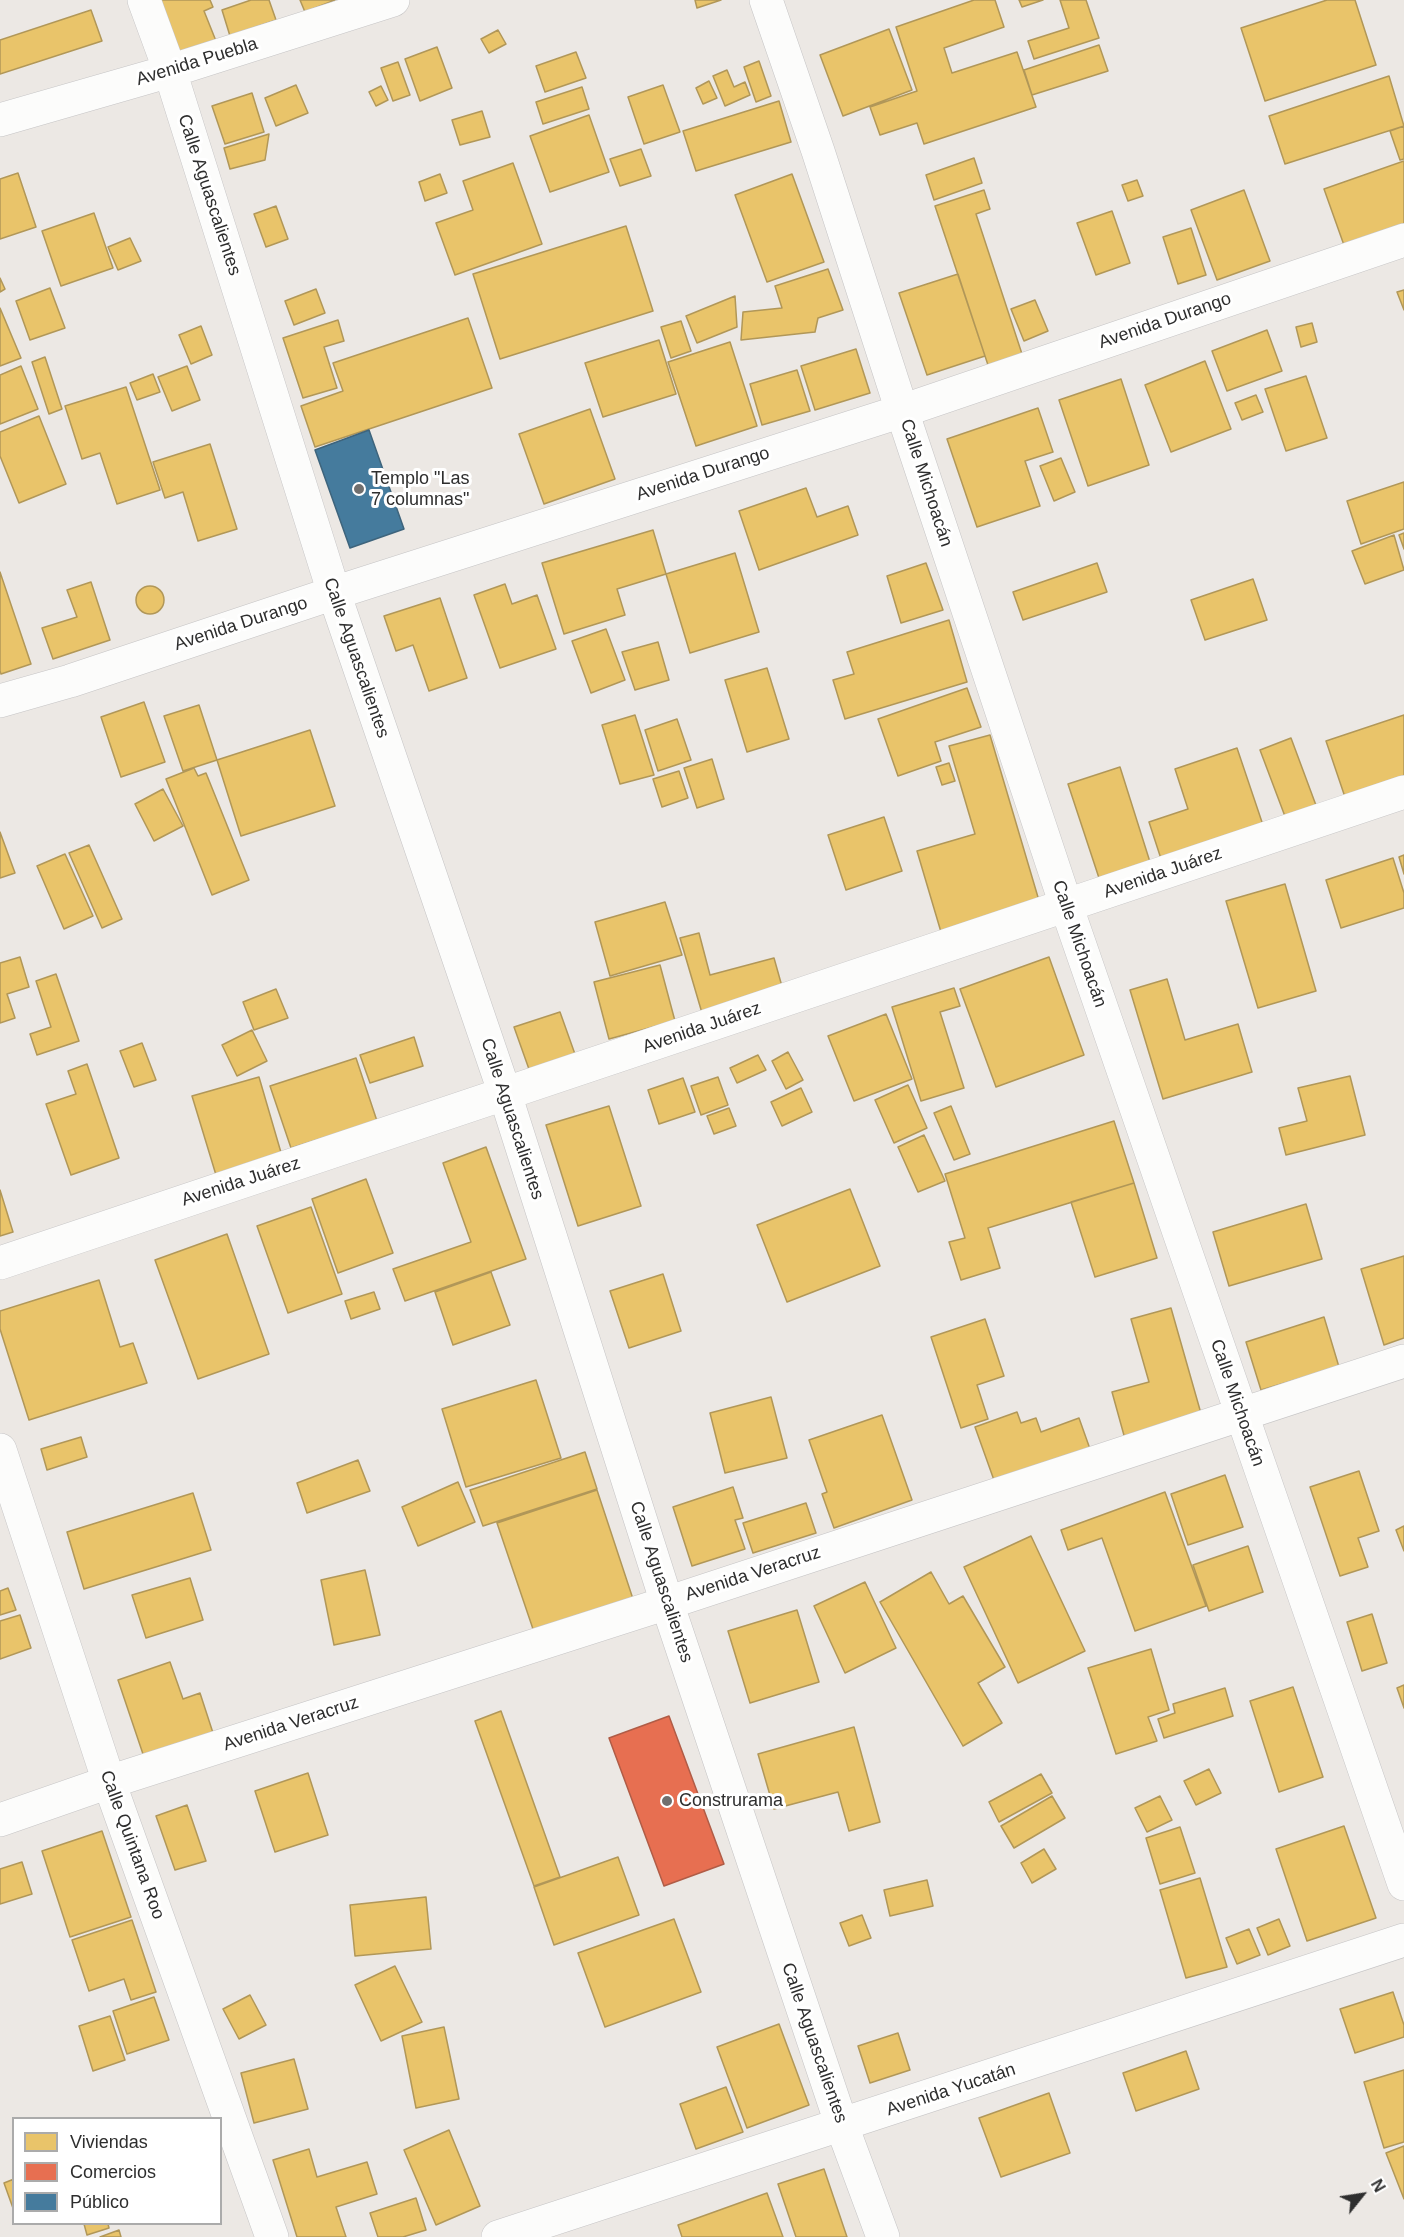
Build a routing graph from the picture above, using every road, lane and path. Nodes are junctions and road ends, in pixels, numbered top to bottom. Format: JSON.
{"nodes":[{"id":1,"x":144,"y":0,"type":"edge"},
{"id":2,"x":393,"y":0,"type":"edge"},
{"id":3,"x":766,"y":0,"type":"edge"},
{"id":4,"x":170,"y":71,"type":"junction"},
{"id":5,"x":0,"y":120,"type":"edge"},
{"id":6,"x":1404,"y":240,"type":"edge"},
{"id":7,"x":902,"y":411,"type":"junction"},
{"id":8,"x":334,"y":593,"type":"junction"},
{"id":9,"x":0,"y":701,"type":"edge"},
{"id":10,"x":1404,"y":792,"type":"edge"},
{"id":11,"x":1066,"y":905,"type":"junction"},
{"id":12,"x":505,"y":1094,"type":"junction"},
{"id":13,"x":0,"y":1263,"type":"edge"},
{"id":14,"x":1404,"y":1361,"type":"edge"},
{"id":15,"x":1241,"y":1414,"type":"junction"},
{"id":16,"x":0,"y":1450,"type":"edge"},
{"id":17,"x":667,"y":1603,"type":"junction"},
{"id":18,"x":110,"y":1782,"type":"junction"},
{"id":19,"x":0,"y":1820,"type":"edge"},
{"id":20,"x":1404,"y":1884,"type":"edge"},
{"id":21,"x":1404,"y":1940,"type":"edge"},
{"id":22,"x":842,"y":2126,"type":"junction"},
{"id":23,"x":272,"y":2237,"type":"edge"},
{"id":24,"x":498,"y":2237,"type":"edge"},
{"id":25,"x":883,"y":2237,"type":"edge"}],
"edges":[{"from":1,"to":4,"type":"street","name":"Calle Aguascalientes"},
{"from":2,"to":4,"type":"street","name":"Avenida Puebla"},
{"from":3,"to":7,"type":"street","name":"Calle Michoacán"},
{"from":4,"to":5,"type":"street","name":"Avenida Puebla"},
{"from":4,"to":8,"type":"street","name":"Calle Aguascalientes"},
{"from":6,"to":7,"type":"street","name":"Avenida Durango"},
{"from":7,"to":8,"type":"street","name":"Avenida Durango"},
{"from":7,"to":11,"type":"street","name":"Calle Michoacán"},
{"from":8,"to":9,"type":"street","name":"Avenida Durango"},
{"from":8,"to":12,"type":"street","name":"Calle Aguascalientes"},
{"from":10,"to":11,"type":"street","name":"Avenida Juárez"},
{"from":11,"to":12,"type":"street","name":"Avenida Juárez"},
{"from":11,"to":15,"type":"street","name":"Calle Michoacán"},
{"from":12,"to":13,"type":"street","name":"Avenida Juárez"},
{"from":12,"to":17,"type":"street","name":"Calle Aguascalientes"},
{"from":14,"to":15,"type":"street","name":"Avenida Veracruz"},
{"from":15,"to":17,"type":"street","name":"Avenida Veracruz"},
{"from":15,"to":20,"type":"street","name":"Calle Michoacán"},
{"from":16,"to":18,"type":"street","name":"Calle Quintana Roo"},
{"from":17,"to":18,"type":"street","name":"Avenida Veracruz"},
{"from":17,"to":22,"type":"street","name":"Calle Aguascalientes"},
{"from":18,"to":19,"type":"street","name":"Avenida Veracruz"},
{"from":18,"to":23,"type":"street","name":"Calle Quintana Roo"},
{"from":21,"to":22,"type":"street","name":"Avenida Yucatán"},
{"from":22,"to":24,"type":"street","name":"Avenida Yucatán"},
{"from":22,"to":25,"type":"street","name":"Calle Aguascalientes"}]}
